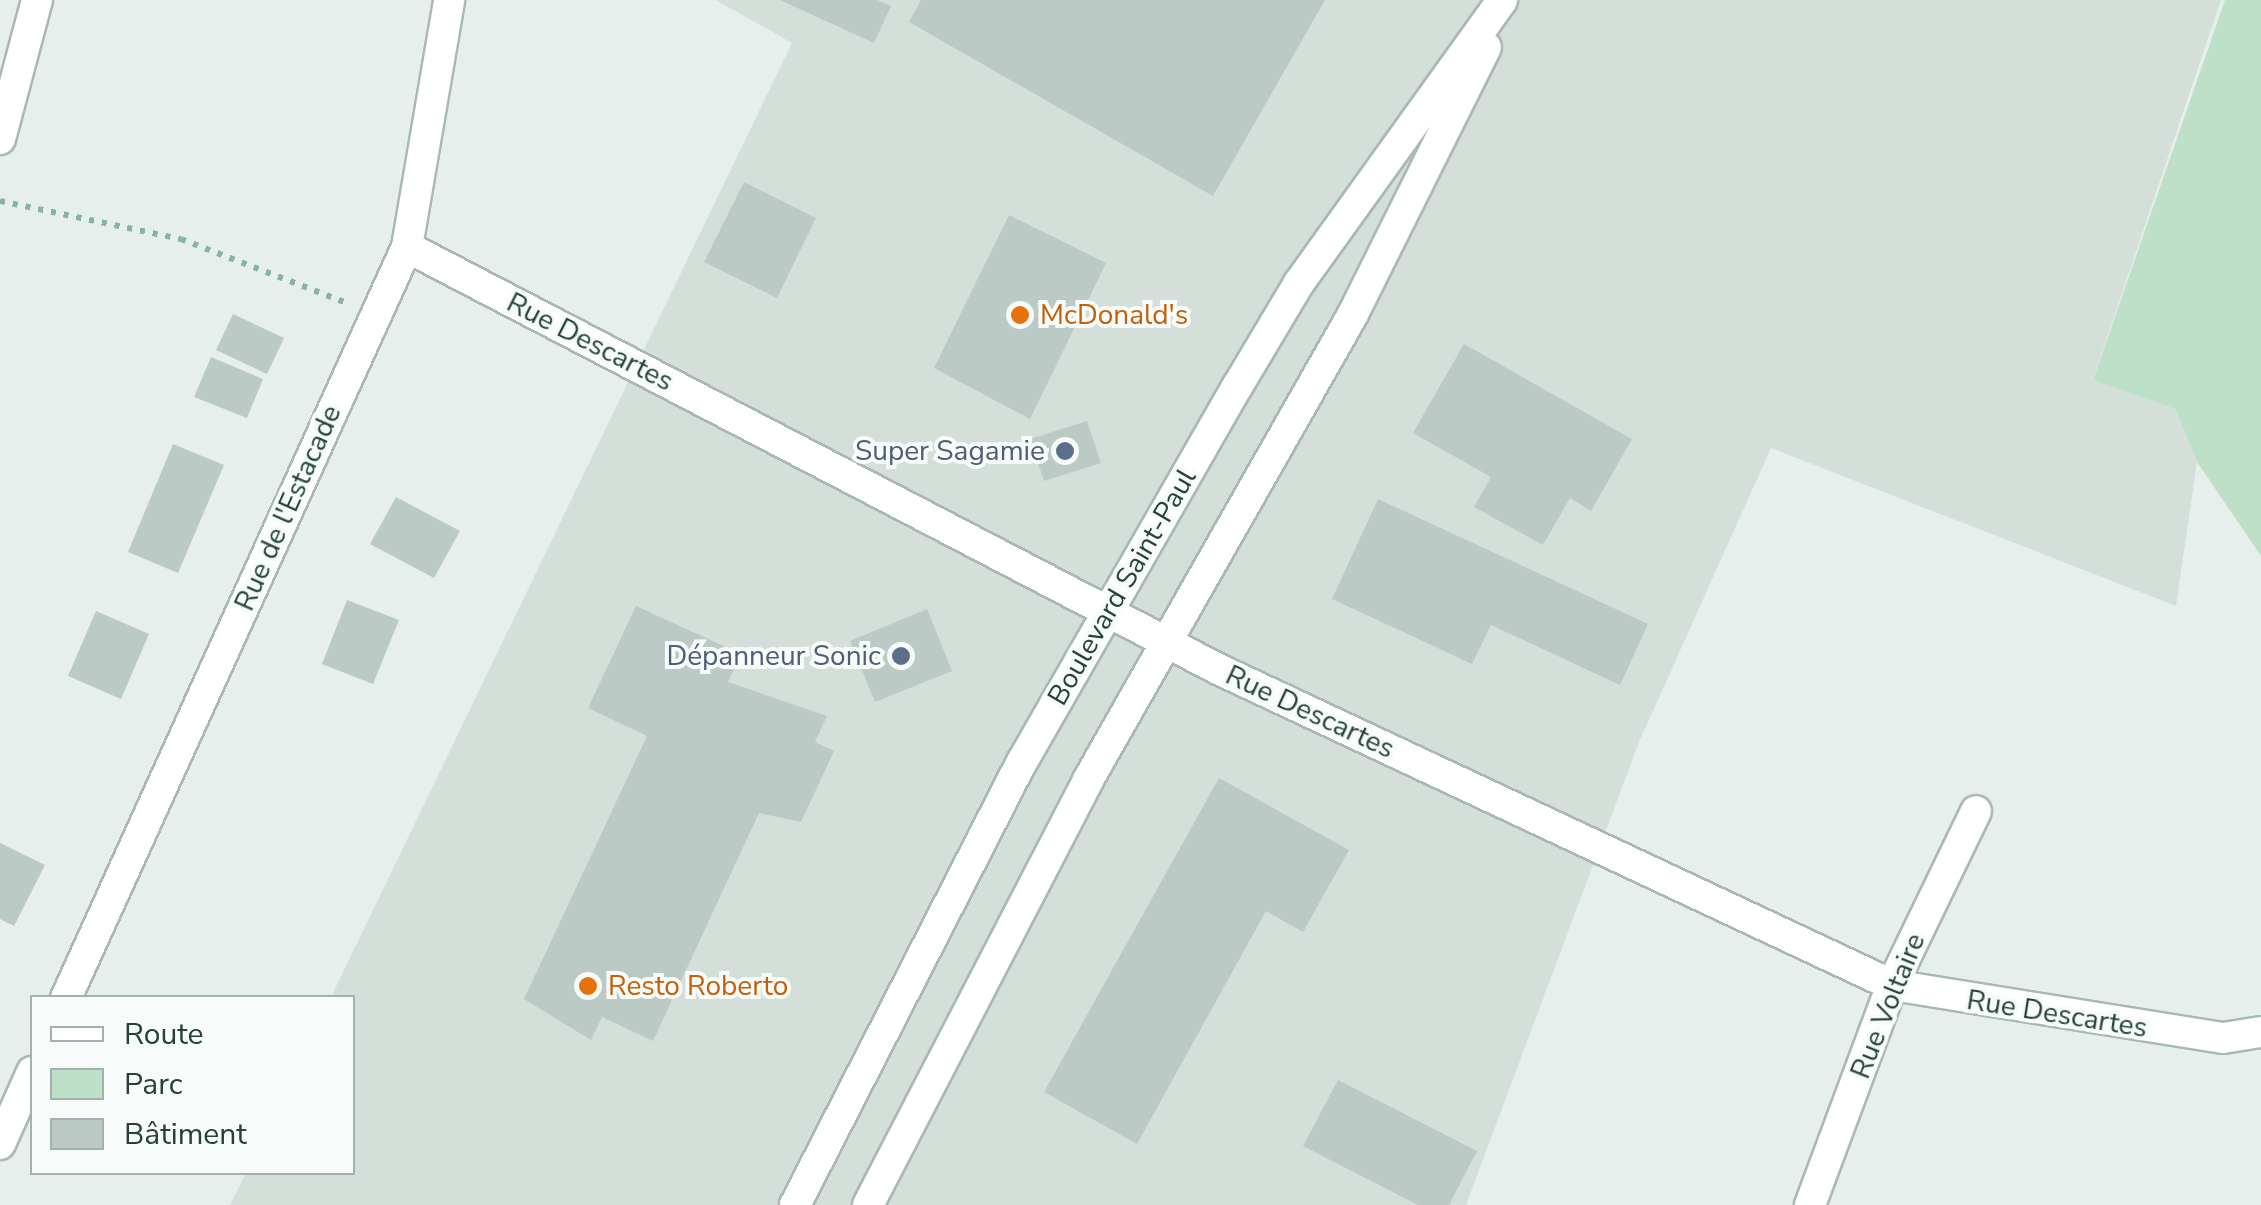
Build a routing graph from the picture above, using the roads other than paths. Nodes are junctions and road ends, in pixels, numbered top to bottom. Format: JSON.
{"nodes":[{"id":1,"x":37,"y":0,"type":"edge"},
{"id":2,"x":449,"y":0,"type":"edge"},
{"id":3,"x":1502,"y":0,"type":"edge"},
{"id":4,"x":1510,"y":0,"type":"edge"},
{"id":5,"x":0,"y":139,"type":"edge"},
{"id":6,"x":407,"y":247,"type":"junction"},
{"id":7,"x":1108,"y":610,"type":"junction"},
{"id":8,"x":1166,"y":641,"type":"junction"},
{"id":9,"x":1976,"y":811,"type":"dead end"},
{"id":10,"x":1892,"y":985,"type":"junction"},
{"id":11,"x":67,"y":995,"type":"edge"},
{"id":12,"x":2261,"y":1032,"type":"edge"},
{"id":13,"x":30,"y":1076,"type":"edge"},
{"id":14,"x":0,"y":1144,"type":"edge"},
{"id":15,"x":794,"y":1205,"type":"edge"},
{"id":16,"x":868,"y":1205,"type":"edge"},
{"id":17,"x":1810,"y":1205,"type":"edge"}],
"edges":[{"from":1,"to":5,"type":"street"},
{"from":2,"to":6,"type":"street","name":"Rue de l'Estacade"},
{"from":3,"to":7,"type":"street","name":"Boulevard Saint-Paul"},
{"from":4,"to":8,"type":"street"},
{"from":6,"to":7,"type":"street","name":"Rue Descartes"},
{"from":6,"to":11,"type":"street","name":"Rue de l'Estacade"},
{"from":7,"to":8,"type":"street","name":"Rue Descartes"},
{"from":7,"to":15,"type":"street","name":"Boulevard Saint-Paul"},
{"from":8,"to":10,"type":"street","name":"Rue Descartes"},
{"from":8,"to":16,"type":"street"},
{"from":9,"to":10,"type":"street","name":"Rue Voltaire"},
{"from":10,"to":12,"type":"street","name":"Rue Descartes"},
{"from":10,"to":17,"type":"street","name":"Rue Voltaire"},
{"from":13,"to":14,"type":"street"}]}
